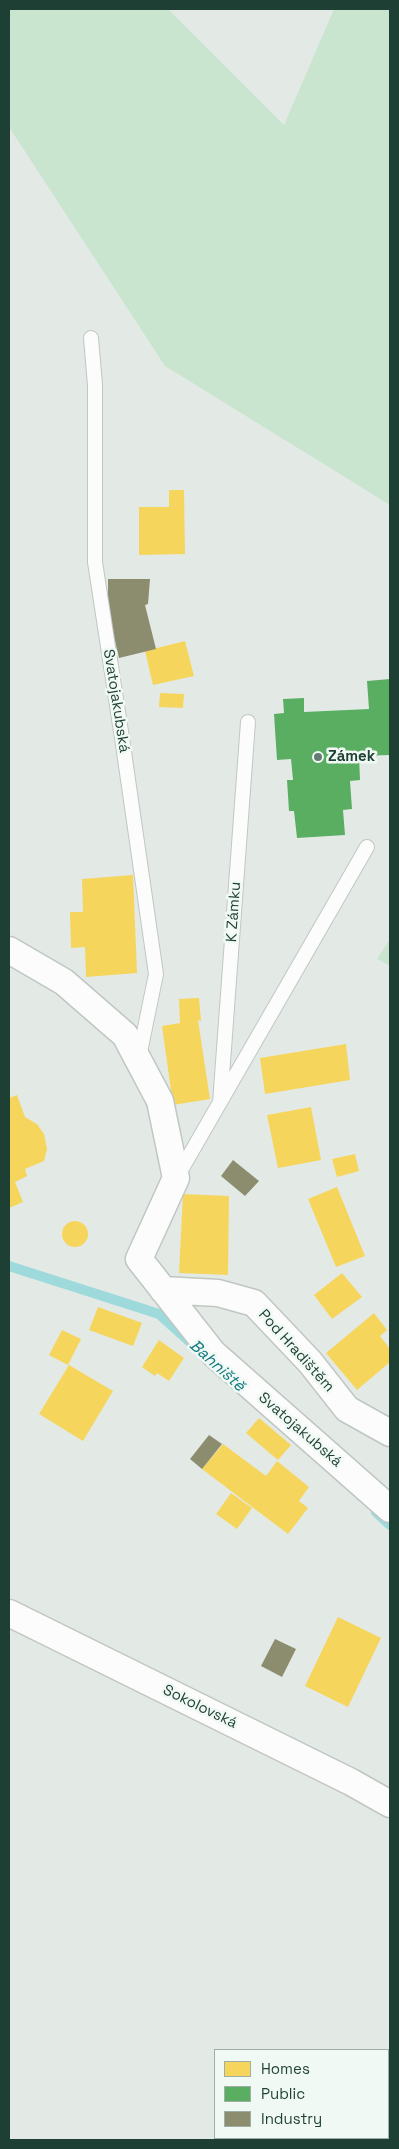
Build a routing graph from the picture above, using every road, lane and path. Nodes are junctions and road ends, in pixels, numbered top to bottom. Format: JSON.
{"nodes":[{"id":1,"x":91,"y":338,"type":"dead end"},
{"id":2,"x":248,"y":722,"type":"dead end"},
{"id":3,"x":368,"y":847,"type":"dead end"},
{"id":4,"x":9,"y":950,"type":"edge"},
{"id":5,"x":138,"y":1060,"type":"junction"},
{"id":6,"x":220,"y":1102,"type":"junction"},
{"id":7,"x":176,"y":1178,"type":"junction"},
{"id":8,"x":163,"y":1290,"type":"junction"},
{"id":9,"x":390,"y":1433,"type":"edge"},
{"id":10,"x":390,"y":1509,"type":"edge"},
{"id":11,"x":9,"y":1613,"type":"edge"},
{"id":12,"x":390,"y":1804,"type":"edge"}],
"edges":[{"from":1,"to":5,"type":"lane","name":"Svatojakubská"},
{"from":2,"to":6,"type":"lane","name":"K Zámku"},
{"from":3,"to":6,"type":"lane"},
{"from":4,"to":5,"type":"street"},
{"from":5,"to":7,"type":"street"},
{"from":6,"to":7,"type":"lane"},
{"from":7,"to":8,"type":"street","name":"Svatojakubská"},
{"from":8,"to":9,"type":"street","name":"Pod Hradištěm"},
{"from":8,"to":10,"type":"street","name":"Svatojakubská"},
{"from":11,"to":12,"type":"street","name":"Sokolovská"}]}
